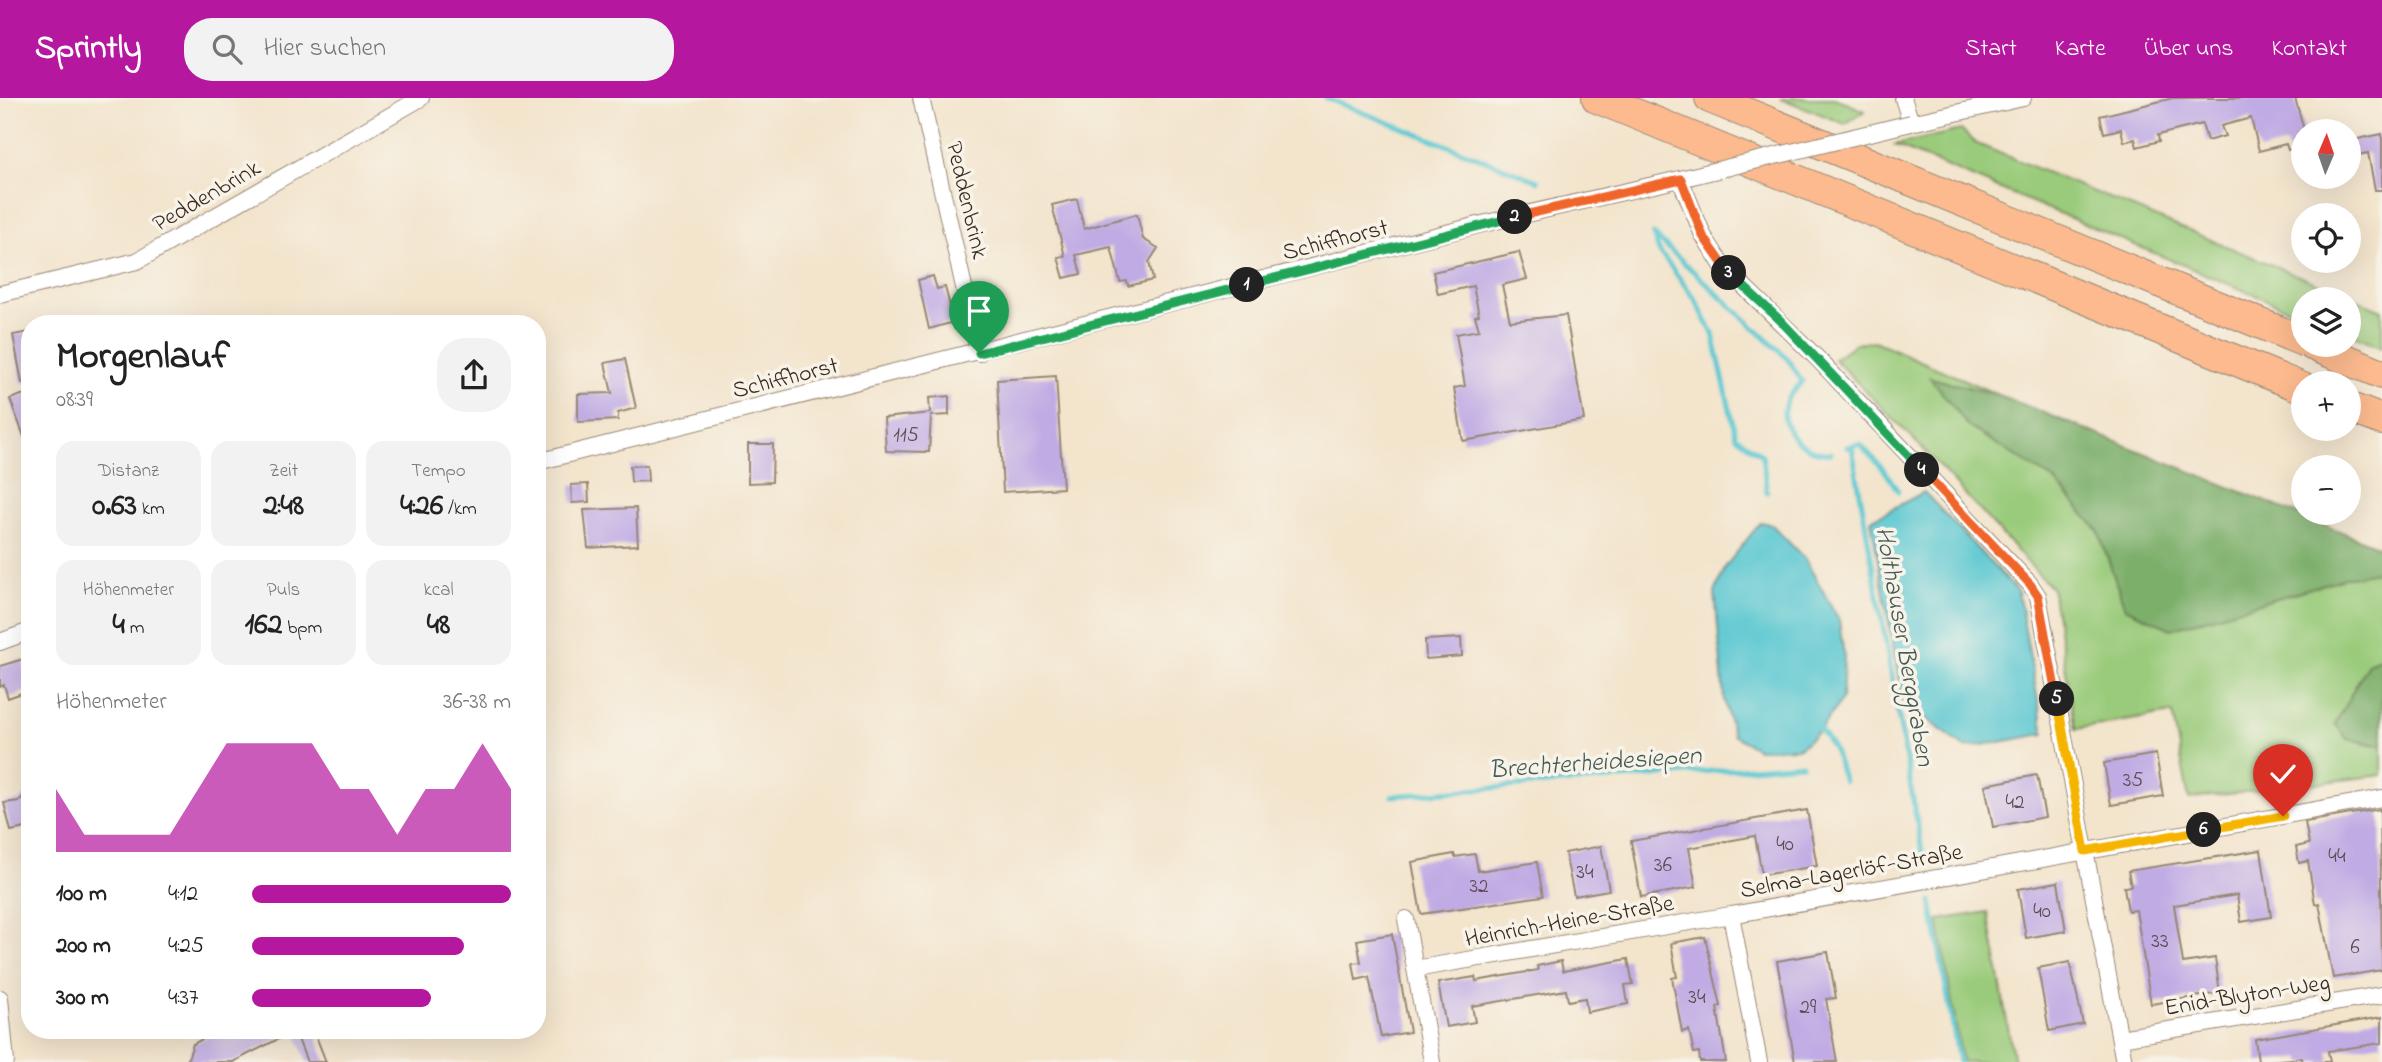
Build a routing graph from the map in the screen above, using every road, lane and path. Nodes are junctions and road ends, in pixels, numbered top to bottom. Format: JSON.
{"nodes":[{"id":1,"x":421,"y":98,"type":"edge"},
{"id":2,"x":921,"y":98,"type":"edge"},
{"id":3,"x":1597,"y":98,"type":"edge"},
{"id":4,"x":1710,"y":98,"type":"edge"},
{"id":5,"x":1903,"y":98,"type":"edge"},
{"id":6,"x":2023,"y":98,"type":"edge"},
{"id":7,"x":1910,"y":118,"type":"junction"},
{"id":8,"x":1681,"y":179,"type":"junction"},
{"id":9,"x":0,"y":294,"type":"edge"},
{"id":10,"x":2291,"y":336,"type":"edge"},
{"id":11,"x":979,"y":353,"type":"junction"},
{"id":12,"x":2342,"y":357,"type":"edge"},
{"id":13,"x":2382,"y":373,"type":"edge"},
{"id":14,"x":2291,"y":383,"type":"edge"},
{"id":15,"x":2361,"y":412,"type":"edge"},
{"id":16,"x":2382,"y":420,"type":"edge"},
{"id":17,"x":546,"y":460,"type":"edge"},
{"id":18,"x":21,"y":634,"type":"edge"},
{"id":19,"x":0,"y":642,"type":"edge"},
{"id":20,"x":2382,"y":798,"type":"edge"},
{"id":21,"x":2085,"y":851,"type":"junction"},
{"id":22,"x":1731,"y":915,"type":"junction"},
{"id":23,"x":1406,"y":919,"type":"dead end"},
{"id":24,"x":1415,"y":969,"type":"junction"},
{"id":25,"x":2382,"y":995,"type":"edge"},
{"id":26,"x":0,"y":998,"type":"edge"},
{"id":27,"x":2120,"y":1038,"type":"junction"},
{"id":28,"x":6,"y":1062,"type":"edge"},
{"id":29,"x":1432,"y":1062,"type":"edge"},
{"id":30,"x":1759,"y":1062,"type":"edge"},
{"id":31,"x":2124,"y":1062,"type":"edge"}],
"edges":[{"from":1,"to":9,"type":"street","name":"Peddenbrink"},
{"from":2,"to":11,"type":"street","name":"Peddenbrink"},
{"from":3,"to":14,"type":"highway"},
{"from":4,"to":10,"type":"highway"},
{"from":5,"to":7,"type":"street"},
{"from":6,"to":7,"type":"street","name":"Schiffhorst"},
{"from":7,"to":8,"type":"street","name":"Schiffhorst","bridge":true},
{"from":8,"to":11,"type":"street","name":"Schiffhorst"},
{"from":8,"to":21,"type":"street"},
{"from":11,"to":17,"type":"street","name":"Schiffhorst"},
{"from":12,"to":13,"type":"highway"},
{"from":15,"to":16,"type":"highway"},
{"from":18,"to":19,"type":"street"},
{"from":20,"to":21,"type":"street","name":"Selma-Lagerlöf-Straße"},
{"from":21,"to":22,"type":"street","name":"Selma-Lagerlöf-Straße"},
{"from":21,"to":27,"type":"street"},
{"from":22,"to":24,"type":"street","name":"Heinrich-Heine-Straße"},
{"from":22,"to":30,"type":"street","name":"Selma-Lagerlöf-Straße"},
{"from":23,"to":24,"type":"street"},
{"from":24,"to":29,"type":"street"},
{"from":25,"to":27,"type":"street","name":"Enid-Blyton-Weg"},
{"from":26,"to":28,"type":"street"},
{"from":27,"to":31,"type":"street"}]}
